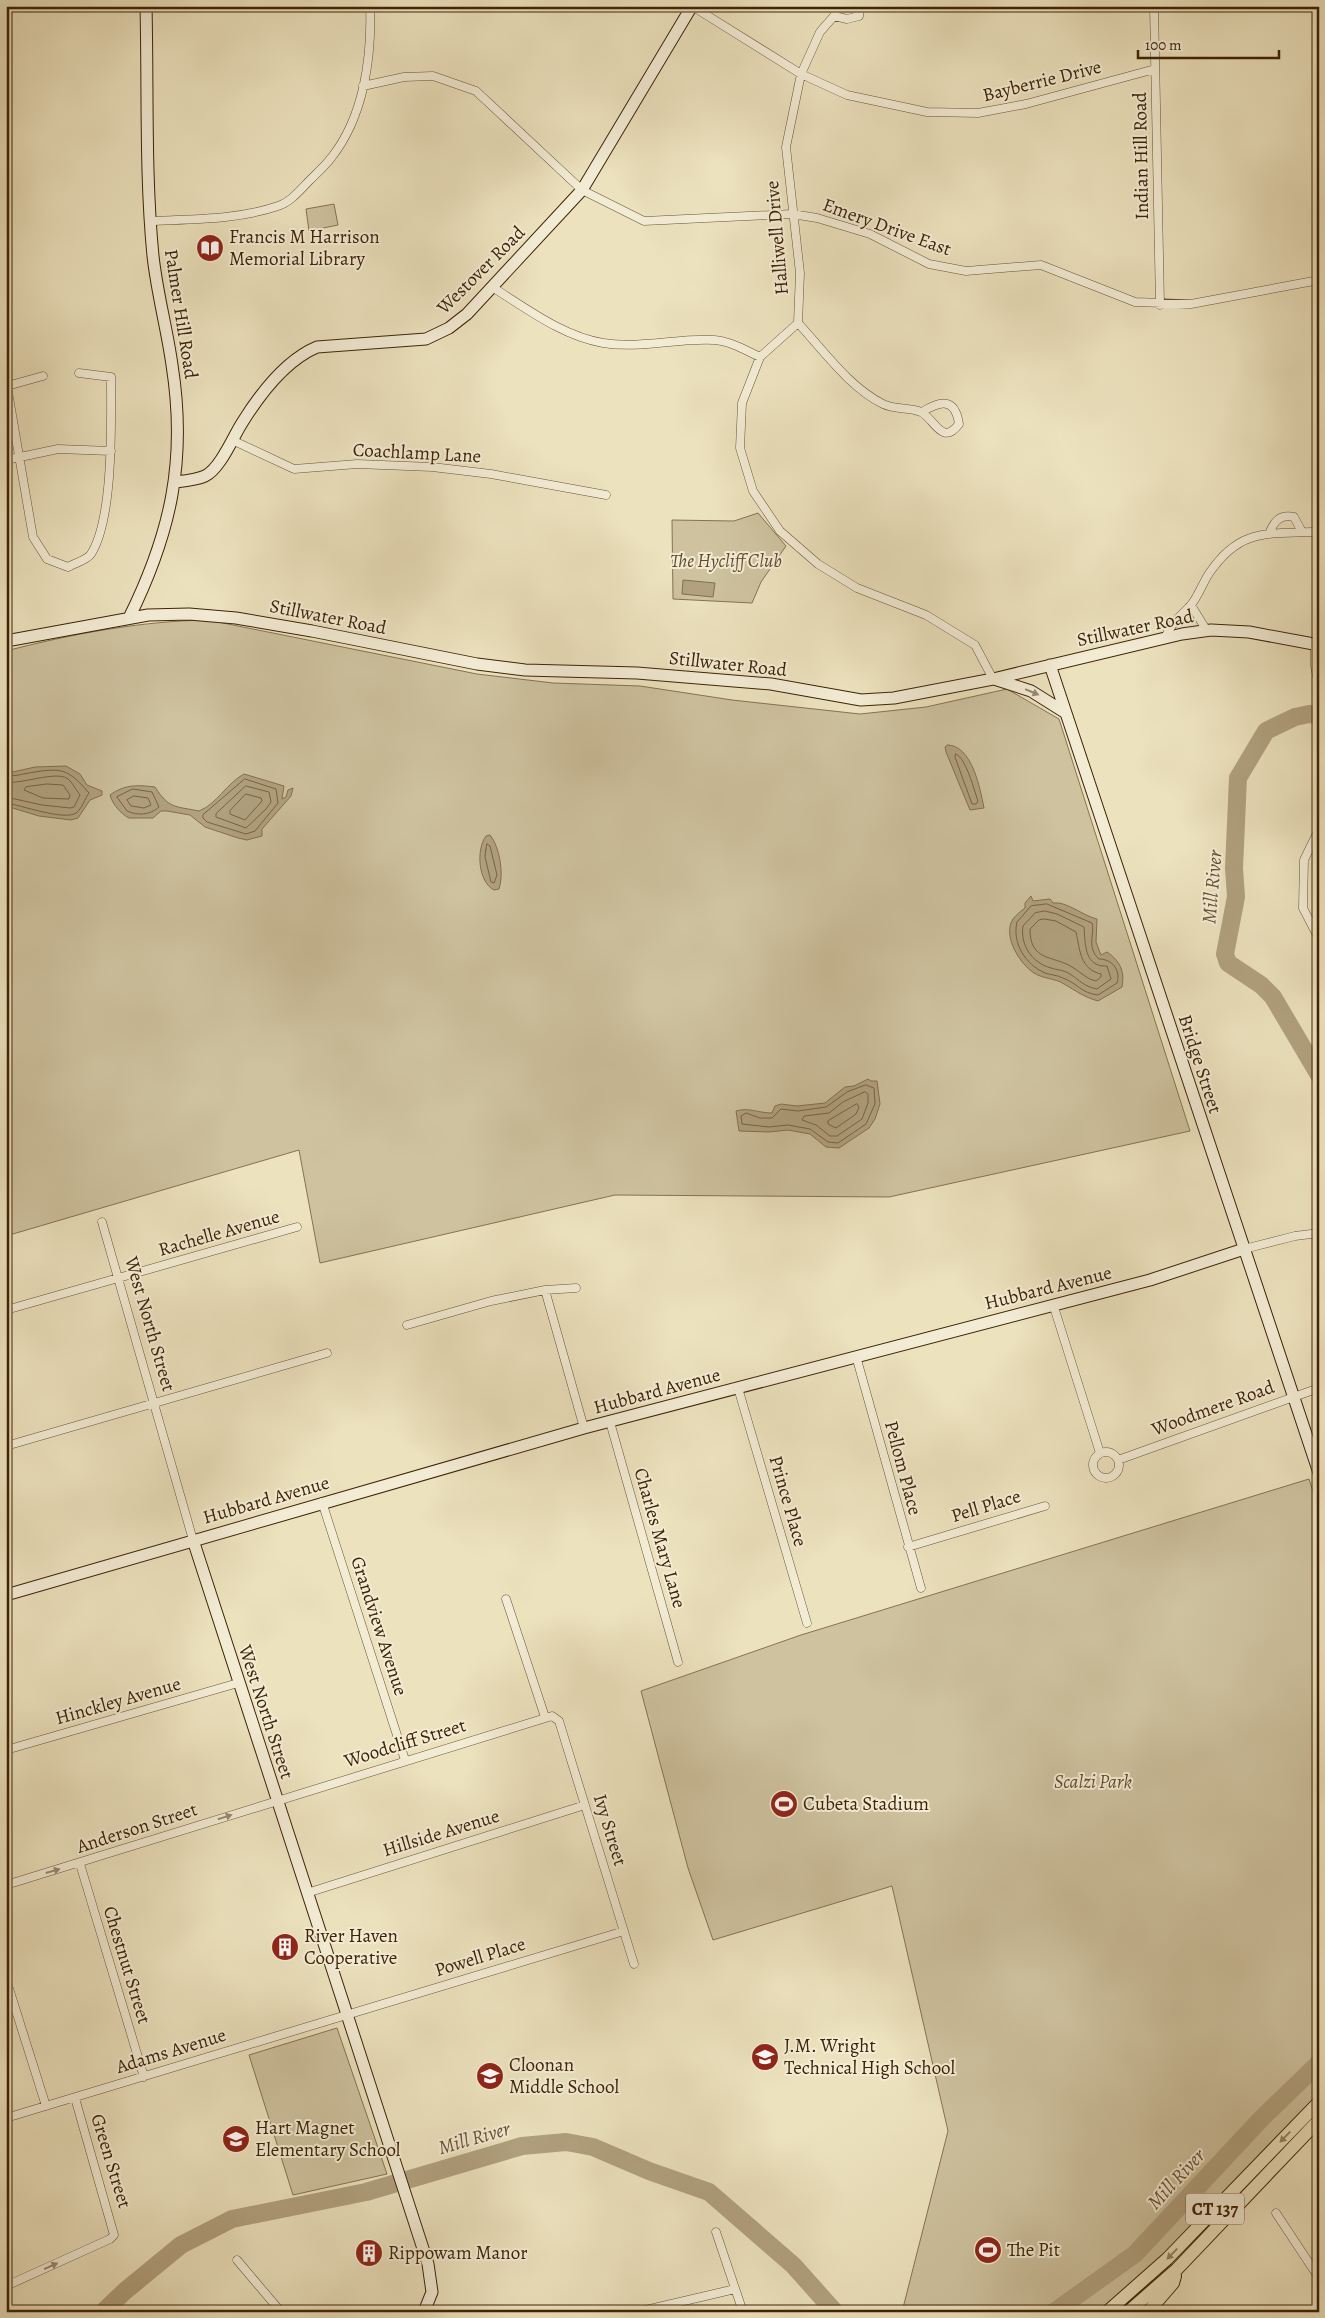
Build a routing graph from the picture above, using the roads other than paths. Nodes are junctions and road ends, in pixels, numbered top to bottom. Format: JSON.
{"nodes":[{"id":1,"x":146,"y":6,"type":"edge"},
{"id":2,"x":370,"y":6,"type":"edge"},
{"id":3,"x":692,"y":6,"type":"edge"},
{"id":4,"x":838,"y":6,"type":"edge"},
{"id":5,"x":860,"y":6,"type":"edge"},
{"id":6,"x":1154,"y":6,"type":"edge"},
{"id":7,"x":834,"y":16,"type":"junction"},
{"id":8,"x":1155,"y":69,"type":"junction"},
{"id":9,"x":801,"y":74,"type":"junction"},
{"id":10,"x":363,"y":86,"type":"junction"},
{"id":11,"x":582,"y":190,"type":"junction"},
{"id":12,"x":792,"y":214,"type":"junction"},
{"id":13,"x":150,"y":221,"type":"junction"},
{"id":14,"x":1319,"y":280,"type":"edge"},
{"id":15,"x":492,"y":287,"type":"junction"},
{"id":16,"x":1160,"y":304,"type":"junction"},
{"id":17,"x":798,"y":323,"type":"junction"},
{"id":18,"x":760,"y":357,"type":"junction"},
{"id":19,"x":79,"y":373,"type":"dead end"},
{"id":20,"x":43,"y":376,"type":"dead end"},
{"id":21,"x":922,"y":412,"type":"junction"},
{"id":22,"x":232,"y":440,"type":"junction"},
{"id":23,"x":111,"y":452,"type":"junction"},
{"id":24,"x":19,"y":457,"type":"junction"},
{"id":25,"x":6,"y":460,"type":"edge"},
{"id":26,"x":174,"y":482,"type":"junction"},
{"id":27,"x":606,"y":495,"type":"dead end"},
{"id":28,"x":1302,"y":532,"type":"junction"},
{"id":29,"x":1312,"y":532,"type":"dead end"},
{"id":30,"x":1269,"y":534,"type":"junction"},
{"id":31,"x":1191,"y":605,"type":"junction"},
{"id":32,"x":129,"y":618,"type":"junction"},
{"id":33,"x":1207,"y":631,"type":"junction"},
{"id":34,"x":1165,"y":638,"type":"junction"},
{"id":35,"x":6,"y":641,"type":"edge"},
{"id":36,"x":1317,"y":645,"type":"edge"},
{"id":37,"x":1050,"y":664,"type":"junction"},
{"id":38,"x":993,"y":679,"type":"junction"},
{"id":39,"x":1319,"y":686,"type":"edge"},
{"id":40,"x":1066,"y":713,"type":"junction"},
{"id":41,"x":1319,"y":828,"type":"edge"},
{"id":42,"x":1319,"y":939,"type":"edge"},
{"id":43,"x":102,"y":1222,"type":"dead end"},
{"id":44,"x":297,"y":1227,"type":"dead end"},
{"id":45,"x":1319,"y":1233,"type":"edge"},
{"id":46,"x":1244,"y":1249,"type":"junction"},
{"id":47,"x":118,"y":1278,"type":"junction"},
{"id":48,"x":576,"y":1288,"type":"dead end"},
{"id":49,"x":545,"y":1290,"type":"junction"},
{"id":50,"x":1053,"y":1304,"type":"junction"},
{"id":51,"x":6,"y":1310,"type":"edge"},
{"id":52,"x":408,"y":1325,"type":"dead end"},
{"id":53,"x":327,"y":1353,"type":"dead end"},
{"id":54,"x":856,"y":1356,"type":"junction"},
{"id":55,"x":738,"y":1388,"type":"junction"},
{"id":56,"x":1319,"y":1388,"type":"edge"},
{"id":57,"x":1294,"y":1396,"type":"junction"},
{"id":58,"x":154,"y":1403,"type":"junction"},
{"id":59,"x":610,"y":1422,"type":"junction"},
{"id":60,"x":584,"y":1428,"type":"junction"},
{"id":61,"x":6,"y":1446,"type":"edge"},
{"id":62,"x":1100,"y":1453,"type":"junction"},
{"id":63,"x":1118,"y":1460,"type":"junction"},
{"id":64,"x":1319,"y":1473,"type":"edge"},
{"id":65,"x":322,"y":1502,"type":"junction"},
{"id":66,"x":1045,"y":1506,"type":"dead end"},
{"id":67,"x":193,"y":1540,"type":"junction"},
{"id":68,"x":908,"y":1547,"type":"junction"},
{"id":69,"x":921,"y":1588,"type":"dead end"},
{"id":70,"x":6,"y":1595,"type":"edge"},
{"id":71,"x":506,"y":1600,"type":"dead end"},
{"id":72,"x":807,"y":1623,"type":"dead end"},
{"id":73,"x":678,"y":1662,"type":"dead end"},
{"id":74,"x":238,"y":1683,"type":"junction"},
{"id":75,"x":545,"y":1717,"type":"junction"},
{"id":76,"x":6,"y":1750,"type":"edge"},
{"id":77,"x":405,"y":1760,"type":"junction"},
{"id":78,"x":276,"y":1800,"type":"junction"},
{"id":79,"x":585,"y":1805,"type":"junction"},
{"id":80,"x":80,"y":1864,"type":"junction"},
{"id":81,"x":6,"y":1885,"type":"edge"},
{"id":82,"x":308,"y":1893,"type":"junction"},
{"id":83,"x":624,"y":1931,"type":"junction"},
{"id":84,"x":634,"y":1964,"type":"dead end"},
{"id":85,"x":6,"y":1979,"type":"edge"},
{"id":86,"x":345,"y":2014,"type":"junction"},
{"id":87,"x":144,"y":2076,"type":"junction"},
{"id":88,"x":75,"y":2098,"type":"junction"},
{"id":89,"x":1319,"y":2102,"type":"edge"},
{"id":90,"x":46,"y":2106,"type":"junction"},
{"id":91,"x":6,"y":2118,"type":"edge"},
{"id":92,"x":1319,"y":2120,"type":"edge"},
{"id":93,"x":1276,"y":2213,"type":"dead end"},
{"id":94,"x":716,"y":2232,"type":"dead end"},
{"id":95,"x":237,"y":2260,"type":"dead end"},
{"id":96,"x":1177,"y":2269,"type":"junction"},
{"id":97,"x":1319,"y":2278,"type":"edge"},
{"id":98,"x":6,"y":2286,"type":"edge"},
{"id":99,"x":735,"y":2289,"type":"junction"},
{"id":100,"x":281,"y":2312,"type":"edge"},
{"id":101,"x":424,"y":2312,"type":"edge"},
{"id":102,"x":637,"y":2312,"type":"edge"},
{"id":103,"x":743,"y":2312,"type":"edge"},
{"id":104,"x":1107,"y":2312,"type":"edge"},
{"id":105,"x":1128,"y":2312,"type":"edge"},
{"id":106,"x":1148,"y":2312,"type":"edge"}],
"edges":[{"from":1,"to":13,"type":"main road","name":"Palmer Hill Road"},
{"from":2,"to":10,"type":"street"},
{"from":3,"to":9,"type":"street","name":"Bayberrie Drive"},
{"from":3,"to":11,"type":"main road","name":"Westover Road"},
{"from":4,"to":7,"type":"street","name":"Halliwell Drive"},
{"from":5,"to":7,"type":"street"},
{"from":6,"to":8,"type":"street","name":"Indian Hill Road"},
{"from":7,"to":9,"type":"street","name":"Halliwell Drive"},
{"from":8,"to":9,"type":"street","name":"Bayberrie Drive"},
{"from":8,"to":16,"type":"street","name":"Indian Hill Road"},
{"from":9,"to":12,"type":"street","name":"Halliwell Drive"},
{"from":10,"to":11,"type":"street","name":"Emery Drive East"},
{"from":10,"to":13,"type":"street"},
{"from":11,"to":12,"type":"street","name":"Emery Drive East"},
{"from":11,"to":15,"type":"main road","name":"Westover Road"},
{"from":12,"to":16,"type":"street","name":"Emery Drive East"},
{"from":12,"to":17,"type":"street","name":"Halliwell Drive"},
{"from":13,"to":26,"type":"main road","name":"Palmer Hill Road"},
{"from":14,"to":16,"type":"street","name":"Emery Drive East"},
{"from":15,"to":18,"type":"street"},
{"from":15,"to":22,"type":"main road","name":"Westover Road"},
{"from":17,"to":18,"type":"street"},
{"from":17,"to":21,"type":"street"},
{"from":18,"to":38,"type":"street"},
{"from":19,"to":23,"type":"street"},
{"from":20,"to":24,"type":"street"},
{"from":21,"to":21,"type":"street"},
{"from":22,"to":26,"type":"main road","name":"Westover Road"},
{"from":22,"to":27,"type":"street","name":"Coachlamp Lane"},
{"from":23,"to":24,"type":"street"},
{"from":23,"to":24,"type":"street"},
{"from":24,"to":25,"type":"street"},
{"from":26,"to":32,"type":"main road","name":"Palmer Hill Road"},
{"from":28,"to":29,"type":"street"},
{"from":28,"to":30,"type":"street"},
{"from":28,"to":30,"type":"street"},
{"from":30,"to":31,"type":"street"},
{"from":31,"to":33,"type":"street"},
{"from":31,"to":34,"type":"street"},
{"from":32,"to":35,"type":"main road","name":"Stillwater Road"},
{"from":32,"to":38,"type":"main road","name":"Stillwater Road"},
{"from":33,"to":34,"type":"main road","name":"Stillwater Road"},
{"from":33,"to":36,"type":"main road","name":"Stillwater Road"},
{"from":34,"to":37,"type":"main road","name":"Stillwater Road"},
{"from":36,"to":39,"type":"street"},
{"from":37,"to":38,"type":"main road","name":"Stillwater Road"},
{"from":37,"to":40,"type":"main road","name":"Bridge Street"},
{"from":38,"to":40,"type":"main road","one_way":true},
{"from":40,"to":46,"type":"main road","name":"Bridge Street"},
{"from":41,"to":42,"type":"street"},
{"from":43,"to":47,"type":"street","name":"West North Street"},
{"from":44,"to":47,"type":"street","name":"Rachelle Avenue"},
{"from":45,"to":46,"type":"street","name":"Hubbard Avenue"},
{"from":46,"to":50,"type":"main road","name":"Hubbard Avenue"},
{"from":46,"to":57,"type":"main road","name":"Bridge Street"},
{"from":47,"to":51,"type":"street","name":"Rachelle Avenue"},
{"from":47,"to":58,"type":"street","name":"West North Street"},
{"from":48,"to":49,"type":"street"},
{"from":49,"to":52,"type":"street"},
{"from":49,"to":60,"type":"street"},
{"from":50,"to":54,"type":"main road","name":"Hubbard Avenue"},
{"from":50,"to":62,"type":"street"},
{"from":53,"to":58,"type":"street"},
{"from":54,"to":55,"type":"main road","name":"Hubbard Avenue"},
{"from":54,"to":68,"type":"street","name":"Pellom Place"},
{"from":55,"to":59,"type":"main road","name":"Hubbard Avenue"},
{"from":55,"to":72,"type":"street","name":"Prince Place"},
{"from":56,"to":57,"type":"street","name":"Woodmere Road"},
{"from":57,"to":63,"type":"street","name":"Woodmere Road"},
{"from":57,"to":64,"type":"main road","name":"Bridge Street"},
{"from":58,"to":61,"type":"street"},
{"from":58,"to":67,"type":"street","name":"West North Street"},
{"from":59,"to":60,"type":"main road","name":"Hubbard Avenue"},
{"from":59,"to":73,"type":"street","name":"Charles Mary Lane"},
{"from":60,"to":65,"type":"main road","name":"Hubbard Avenue"},
{"from":62,"to":63,"type":"street"},
{"from":62,"to":63,"type":"street"},
{"from":65,"to":67,"type":"main road","name":"Hubbard Avenue"},
{"from":65,"to":77,"type":"street","name":"Grandview Avenue"},
{"from":66,"to":68,"type":"street","name":"Pell Place"},
{"from":67,"to":70,"type":"main road","name":"Hubbard Avenue"},
{"from":67,"to":74,"type":"main road","name":"West North Street"},
{"from":68,"to":69,"type":"street","name":"Pellom Place"},
{"from":71,"to":75,"type":"street"},
{"from":74,"to":76,"type":"street","name":"Hinckley Avenue"},
{"from":74,"to":78,"type":"main road","name":"West North Street"},
{"from":75,"to":77,"type":"street","name":"Woodcliff Street"},
{"from":75,"to":79,"type":"street","name":"Ivy Street"},
{"from":77,"to":78,"type":"street","name":"Woodcliff Street"},
{"from":80,"to":78,"type":"street","name":"Anderson Street","one_way":true},
{"from":78,"to":82,"type":"main road","name":"West North Street"},
{"from":79,"to":82,"type":"street","name":"Hillside Avenue"},
{"from":79,"to":83,"type":"street","name":"Ivy Street"},
{"from":81,"to":80,"type":"street","name":"Anderson Street","one_way":true},
{"from":80,"to":87,"type":"street","name":"Chestnut Street"},
{"from":82,"to":86,"type":"main road","name":"West North Street"},
{"from":83,"to":84,"type":"street","name":"Ivy Street"},
{"from":83,"to":86,"type":"street","name":"Powell Place"},
{"from":85,"to":90,"type":"street"},
{"from":86,"to":87,"type":"street","name":"Adams Avenue"},
{"from":86,"to":101,"type":"main road","name":"West North Street"},
{"from":87,"to":88,"type":"street","name":"Adams Avenue"},
{"from":88,"to":90,"type":"street","name":"Adams Avenue"},
{"from":98,"to":88,"type":"street","name":"Green Street","one_way":true},
{"from":89,"to":104,"type":"main road","number":"CT 137","one_way":true},
{"from":90,"to":91,"type":"street","name":"Adams Avenue"},
{"from":92,"to":96,"type":"main road","number":"CT 137"},
{"from":93,"to":97,"type":"street"},
{"from":94,"to":99,"type":"street"},
{"from":95,"to":100,"type":"street"},
{"from":96,"to":105,"type":"main road","number":"CT 137"},
{"from":96,"to":106,"type":"main road"},
{"from":99,"to":102,"type":"street"},
{"from":99,"to":103,"type":"street"}]}
